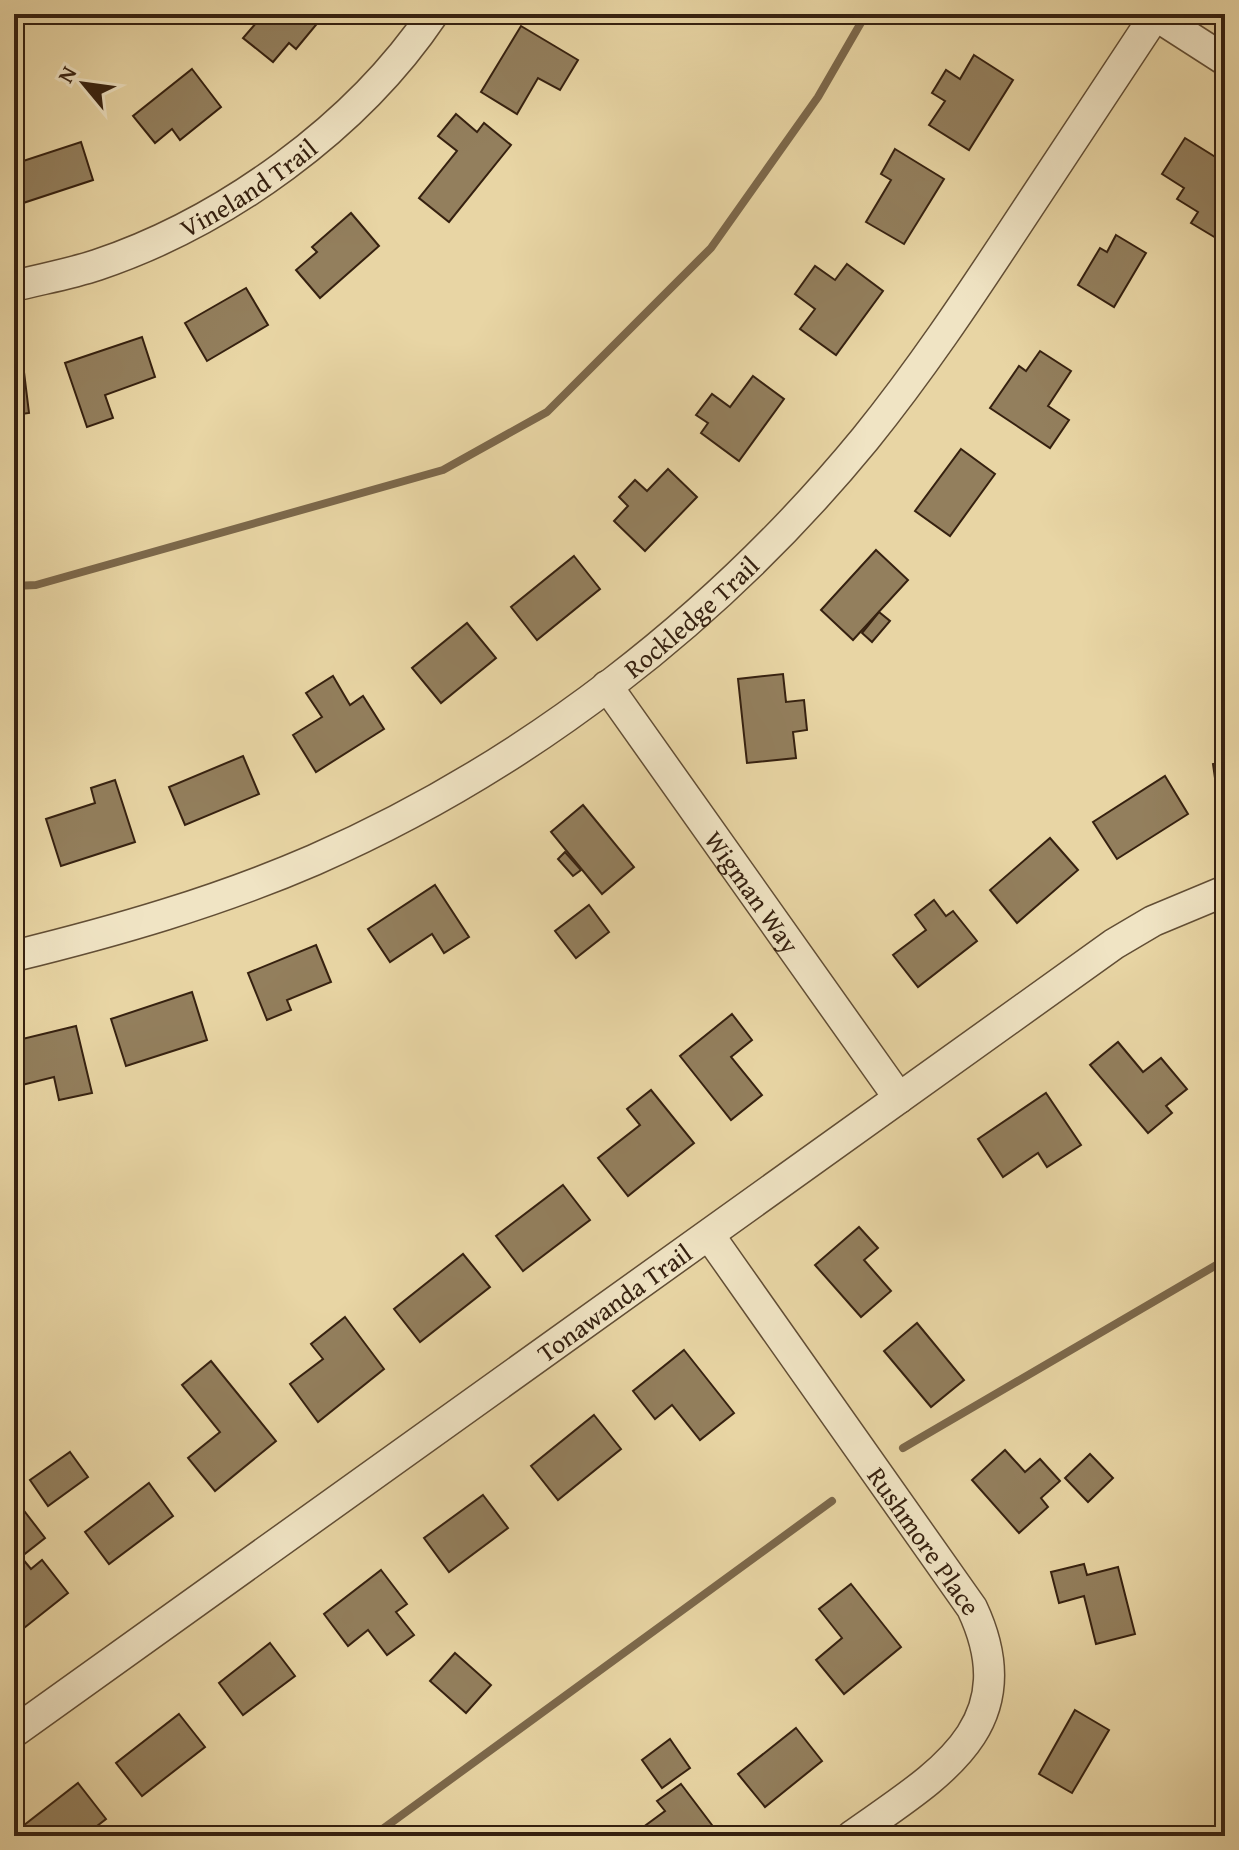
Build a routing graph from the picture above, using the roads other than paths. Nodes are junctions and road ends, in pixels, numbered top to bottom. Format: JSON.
{"nodes":[{"id":1,"x":433,"y":14,"type":"edge"},
{"id":2,"x":1156,"y":15,"type":"edge"},
{"id":3,"x":1225,"y":60,"type":"edge"},
{"id":4,"x":14,"y":286,"type":"edge"},
{"id":5,"x":607,"y":686,"type":"junction"},
{"id":6,"x":1225,"y":891,"type":"edge"},
{"id":7,"x":14,"y":956,"type":"edge"},
{"id":8,"x":899,"y":1098,"type":"junction"},
{"id":9,"x":709,"y":1235,"type":"junction"},
{"id":10,"x":14,"y":1732,"type":"edge"},
{"id":11,"x":852,"y":1836,"type":"edge"}],
"edges":[{"from":1,"to":4,"type":"street","name":"Vineland Trail"},
{"from":2,"to":3,"type":"street"},
{"from":2,"to":5,"type":"street","name":"Rockledge Trail"},
{"from":5,"to":7,"type":"street","name":"Rockledge Trail"},
{"from":5,"to":8,"type":"street","name":"Wigman Way"},
{"from":6,"to":8,"type":"street","name":"Tonawanda Trail"},
{"from":8,"to":9,"type":"street","name":"Tonawanda Trail"},
{"from":9,"to":10,"type":"street","name":"Tonawanda Trail"},
{"from":9,"to":11,"type":"street","name":"Rushmore Place"}]}
